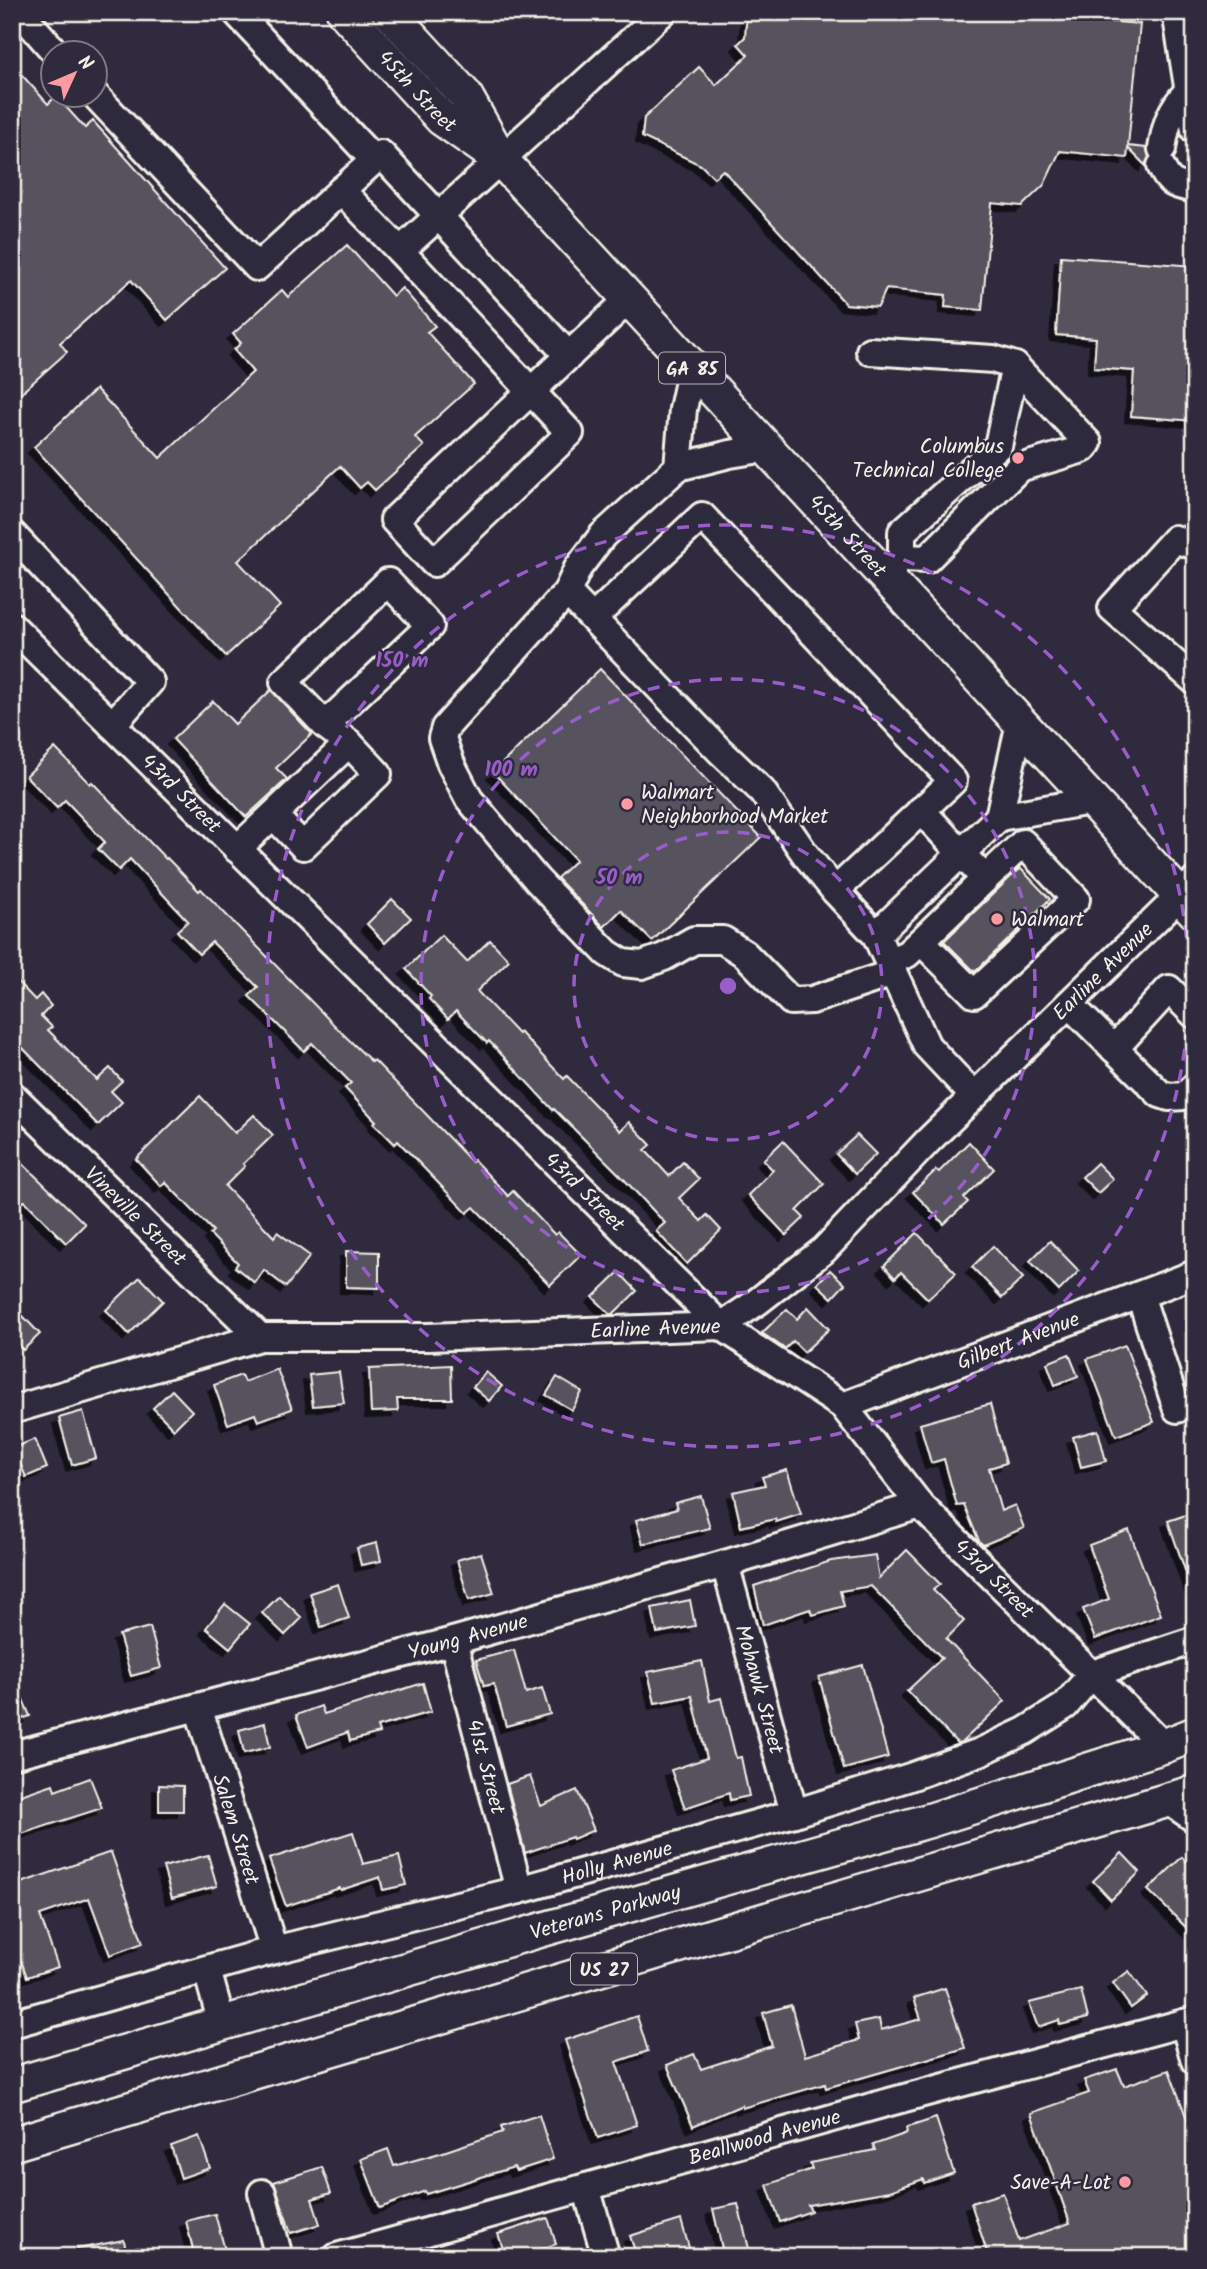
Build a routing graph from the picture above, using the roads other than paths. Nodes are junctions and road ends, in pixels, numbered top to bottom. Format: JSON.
{"nodes":[{"id":1,"x":20,"y":12,"type":"edge"},
{"id":2,"x":236,"y":12,"type":"edge"},
{"id":3,"x":344,"y":12,"type":"edge"},
{"id":4,"x":389,"y":12,"type":"edge"},
{"id":5,"x":663,"y":12,"type":"edge"},
{"id":6,"x":1174,"y":12,"type":"edge"},
{"id":7,"x":43,"y":38,"type":"edge"},
{"id":8,"x":1188,"y":91,"type":"junction"},
{"id":9,"x":107,"y":108,"type":"edge"},
{"id":10,"x":1195,"y":130,"type":"edge"},
{"id":11,"x":374,"y":160,"type":"junction"},
{"id":12,"x":501,"y":160,"type":"junction"},
{"id":13,"x":1195,"y":189,"type":"edge"},
{"id":14,"x":341,"y":190,"type":"junction"},
{"id":15,"x":439,"y":216,"type":"junction"},
{"id":16,"x":400,"y":251,"type":"junction"},
{"id":17,"x":629,"y":299,"type":"junction"},
{"id":18,"x":870,"y":351,"type":"dead end"},
{"id":19,"x":569,"y":356,"type":"junction"},
{"id":20,"x":1015,"y":366,"type":"junction"},
{"id":21,"x":692,"y":367,"type":"junction"},
{"id":22,"x":531,"y":392,"type":"junction"},
{"id":23,"x":767,"y":449,"type":"junction"},
{"id":24,"x":678,"y":467,"type":"junction"},
{"id":25,"x":12,"y":534,"type":"edge"},
{"id":26,"x":1195,"y":546,"type":"edge"},
{"id":27,"x":434,"y":563,"type":"junction"},
{"id":28,"x":892,"y":566,"type":"junction"},
{"id":29,"x":567,"y":592,"type":"junction"},
{"id":30,"x":401,"y":595,"type":"junction"},
{"id":31,"x":593,"y":618,"type":"junction"},
{"id":32,"x":12,"y":626,"type":"edge"},
{"id":33,"x":1195,"y":681,"type":"edge"},
{"id":34,"x":1020,"y":723,"type":"junction"},
{"id":35,"x":112,"y":725,"type":"junction"},
{"id":36,"x":325,"y":725,"type":"junction"},
{"id":37,"x":349,"y":743,"type":"junction"},
{"id":38,"x":1091,"y":801,"type":"junction"},
{"id":39,"x":921,"y":810,"type":"junction"},
{"id":40,"x":274,"y":816,"type":"junction"},
{"id":41,"x":999,"y":817,"type":"junction"},
{"id":42,"x":237,"y":849,"type":"junction"},
{"id":43,"x":962,"y":854,"type":"junction"},
{"id":44,"x":985,"y":879,"type":"junction"},
{"id":45,"x":835,"y":891,"type":"junction"},
{"id":46,"x":1190,"y":896,"type":"edge"},
{"id":47,"x":876,"y":935,"type":"junction"},
{"id":48,"x":921,"y":941,"type":"junction"},
{"id":49,"x":891,"y":967,"type":"junction"},
{"id":50,"x":1069,"y":1004,"type":"junction"},
{"id":51,"x":1195,"y":1015,"type":"edge"},
{"id":52,"x":1114,"y":1049,"type":"junction"},
{"id":53,"x":1195,"y":1086,"type":"edge"},
{"id":54,"x":12,"y":1095,"type":"edge"},
{"id":55,"x":974,"y":1096,"type":"junction"},
{"id":56,"x":1195,"y":1274,"type":"edge"},
{"id":57,"x":1139,"y":1295,"type":"junction"},
{"id":58,"x":721,"y":1326,"type":"junction"},
{"id":59,"x":260,"y":1337,"type":"junction"},
{"id":60,"x":843,"y":1406,"type":"junction"},
{"id":61,"x":1177,"y":1409,"type":"dead end"},
{"id":62,"x":12,"y":1410,"type":"edge"},
{"id":63,"x":920,"y":1505,"type":"junction"},
{"id":64,"x":725,"y":1564,"type":"junction"},
{"id":65,"x":1195,"y":1640,"type":"edge"},
{"id":66,"x":453,"y":1641,"type":"junction"},
{"id":67,"x":1092,"y":1674,"type":"junction"},
{"id":68,"x":198,"y":1707,"type":"junction"},
{"id":69,"x":1195,"y":1734,"type":"edge"},
{"id":70,"x":1164,"y":1746,"type":"junction"},
{"id":71,"x":12,"y":1755,"type":"edge"},
{"id":72,"x":1186,"y":1804,"type":"edge"},
{"id":73,"x":794,"y":1813,"type":"junction"},
{"id":74,"x":519,"y":1890,"type":"junction"},
{"id":75,"x":274,"y":1950,"type":"junction"},
{"id":76,"x":207,"y":1970,"type":"junction"},
{"id":77,"x":1190,"y":2021,"type":"edge"},
{"id":78,"x":12,"y":2024,"type":"edge"},
{"id":79,"x":222,"y":2024,"type":"junction"},
{"id":80,"x":1195,"y":2061,"type":"edge"},
{"id":81,"x":12,"y":2085,"type":"edge"},
{"id":82,"x":12,"y":2144,"type":"edge"},
{"id":83,"x":586,"y":2187,"type":"junction"},
{"id":84,"x":262,"y":2193,"type":"dead end"},
{"id":85,"x":279,"y":2257,"type":"edge"},
{"id":86,"x":337,"y":2257,"type":"edge"},
{"id":87,"x":606,"y":2257,"type":"edge"}],
"edges":[{"from":1,"to":7,"type":"street"},
{"from":2,"to":11,"type":"street"},
{"from":3,"to":12,"type":"main road","name":"45th Street","number":"GA 85"},
{"from":4,"to":12,"type":"main road","name":"45th Street","number":"GA 85"},
{"from":5,"to":12,"type":"street"},
{"from":6,"to":8,"type":"street"},
{"from":8,"to":10,"type":"street"},
{"from":8,"to":13,"type":"street"},
{"from":9,"to":14,"type":"street"},
{"from":11,"to":14,"type":"street"},
{"from":11,"to":15,"type":"street"},
{"from":12,"to":15,"type":"street"},
{"from":12,"to":17,"type":"main road","name":"45th Street","number":"GA 85"},
{"from":14,"to":16,"type":"street"},
{"from":15,"to":16,"type":"street"},
{"from":15,"to":19,"type":"street"},
{"from":16,"to":22,"type":"street"},
{"from":17,"to":19,"type":"street"},
{"from":17,"to":21,"type":"main road","name":"45th Street","number":"GA 85"},
{"from":18,"to":20,"type":"street"},
{"from":19,"to":22,"type":"street"},
{"from":20,"to":28,"type":"street"},
{"from":20,"to":28,"type":"street"},
{"from":21,"to":23,"type":"main road","name":"45th Street","number":"GA 85"},
{"from":21,"to":24,"type":"street"},
{"from":22,"to":27,"type":"street"},
{"from":22,"to":27,"type":"street"},
{"from":23,"to":24,"type":"street"},
{"from":23,"to":28,"type":"main road","name":"45th Street","number":"GA 85"},
{"from":24,"to":29,"type":"street"},
{"from":25,"to":35,"type":"street"},
{"from":26,"to":33,"type":"street"},
{"from":27,"to":30,"type":"street"},
{"from":28,"to":34,"type":"main road","name":"45th Street","number":"GA 85"},
{"from":29,"to":31,"type":"street"},
{"from":29,"to":49,"type":"street"},
{"from":30,"to":36,"type":"street"},
{"from":30,"to":36,"type":"street"},
{"from":31,"to":39,"type":"street"},
{"from":31,"to":45,"type":"street"},
{"from":32,"to":35,"type":"street","name":"43rd Street"},
{"from":34,"to":38,"type":"main road","name":"45th Street","number":"GA 85"},
{"from":34,"to":41,"type":"street"},
{"from":35,"to":42,"type":"street","name":"43rd Street"},
{"from":36,"to":37,"type":"street"},
{"from":37,"to":40,"type":"street"},
{"from":37,"to":40,"type":"street"},
{"from":38,"to":41,"type":"street"},
{"from":38,"to":46,"type":"main road","name":"45th Street","number":"GA 85"},
{"from":39,"to":43,"type":"street"},
{"from":39,"to":45,"type":"street"},
{"from":40,"to":42,"type":"street"},
{"from":41,"to":43,"type":"street"},
{"from":42,"to":58,"type":"street","name":"43rd Street"},
{"from":43,"to":44,"type":"street"},
{"from":43,"to":47,"type":"street"},
{"from":44,"to":48,"type":"street"},
{"from":44,"to":48,"type":"street"},
{"from":45,"to":47,"type":"street"},
{"from":46,"to":50,"type":"street","name":"Earline Avenue"},
{"from":47,"to":49,"type":"street"},
{"from":48,"to":49,"type":"street"},
{"from":49,"to":55,"type":"street"},
{"from":50,"to":52,"type":"street"},
{"from":50,"to":55,"type":"street","name":"Earline Avenue"},
{"from":51,"to":52,"type":"street"},
{"from":52,"to":53,"type":"street"},
{"from":54,"to":59,"type":"street","name":"Vineville Street"},
{"from":55,"to":58,"type":"street","name":"Earline Avenue"},
{"from":56,"to":57,"type":"street","name":"Gilbert Avenue"},
{"from":57,"to":60,"type":"street","name":"Gilbert Avenue"},
{"from":57,"to":61,"type":"street"},
{"from":58,"to":59,"type":"street","name":"Earline Avenue"},
{"from":58,"to":60,"type":"street","name":"43rd Street"},
{"from":59,"to":62,"type":"street","name":"Earline Avenue"},
{"from":60,"to":63,"type":"street","name":"43rd Street"},
{"from":63,"to":64,"type":"street","name":"Young Avenue"},
{"from":63,"to":67,"type":"street","name":"43rd Street"},
{"from":64,"to":66,"type":"street","name":"Young Avenue"},
{"from":64,"to":73,"type":"street","name":"Mohawk Street"},
{"from":65,"to":67,"type":"street"},
{"from":66,"to":68,"type":"street","name":"Young Avenue"},
{"from":66,"to":74,"type":"street","name":"41st Street"},
{"from":67,"to":70,"type":"street","name":"43rd Street"},
{"from":67,"to":73,"type":"street","name":"Holly Avenue"},
{"from":68,"to":71,"type":"street","name":"Young Avenue"},
{"from":68,"to":75,"type":"street","name":"Salem Street"},
{"from":69,"to":70,"type":"main road","name":"Veterans Parkway","number":"US 27"},
{"from":70,"to":79,"type":"main road","name":"Veterans Parkway","number":"US 27"},
{"from":72,"to":82,"type":"main road","number":"US 27"},
{"from":73,"to":74,"type":"street","name":"Holly Avenue"},
{"from":74,"to":75,"type":"street","name":"Holly Avenue"},
{"from":75,"to":76,"type":"street","name":"Holly Avenue"},
{"from":76,"to":78,"type":"street","name":"Holly Avenue"},
{"from":76,"to":79,"type":"street"},
{"from":77,"to":80,"type":"street"},
{"from":77,"to":83,"type":"street","name":"Beallwood Avenue"},
{"from":79,"to":81,"type":"main road","name":"Veterans Parkway","number":"US 27"},
{"from":83,"to":86,"type":"street","name":"Beallwood Avenue"},
{"from":83,"to":87,"type":"street"},
{"from":84,"to":85,"type":"street"}]}
